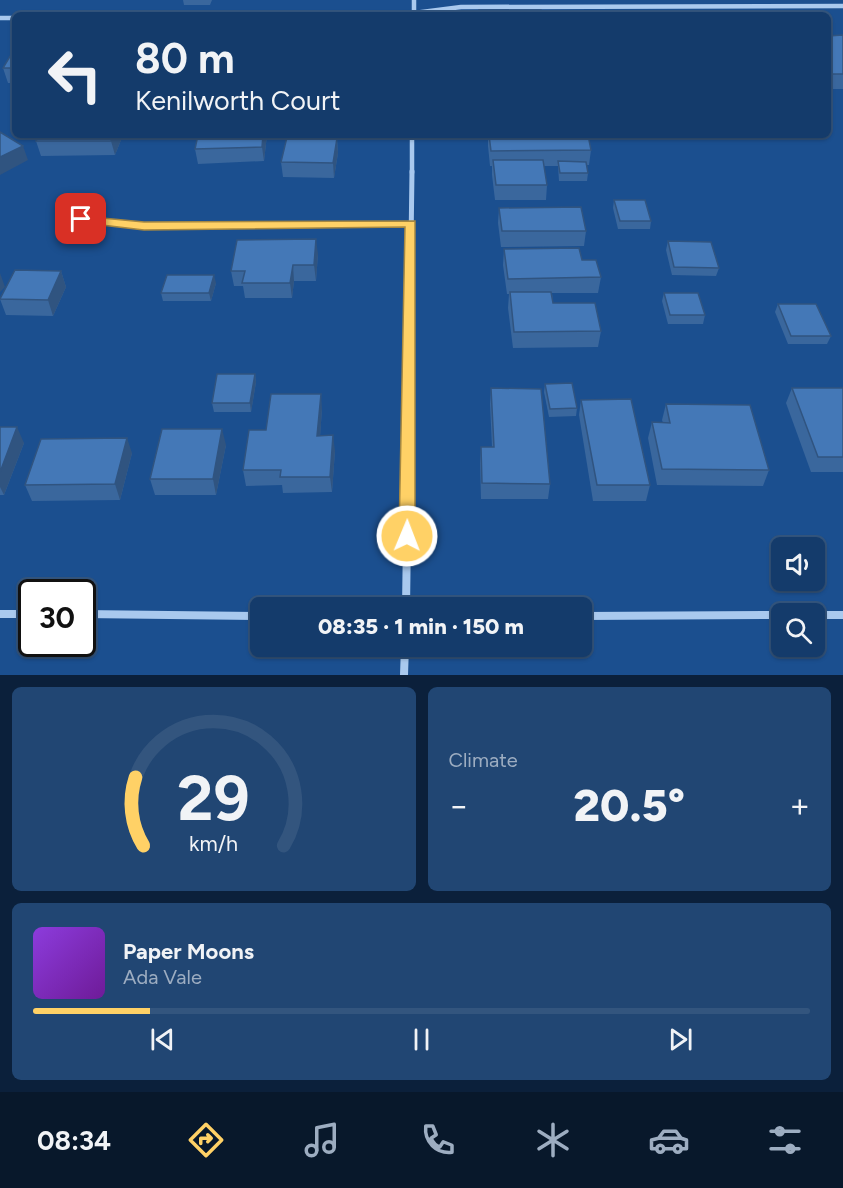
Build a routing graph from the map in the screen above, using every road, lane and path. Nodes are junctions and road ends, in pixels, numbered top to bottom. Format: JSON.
{"nodes":[{"id":1,"x":843,"y":6,"type":"edge"},
{"id":2,"x":427,"y":12,"type":"edge"},
{"id":3,"x":412,"y":138,"type":"edge"},
{"id":4,"x":60,"y":217,"type":"dead end"},
{"id":5,"x":411,"y":224,"type":"junction"},
{"id":6,"x":406,"y":597,"type":"edge"},
{"id":7,"x":0,"y":614,"type":"edge"},
{"id":8,"x":18,"y":614,"type":"edge"},
{"id":9,"x":96,"y":614,"type":"edge"},
{"id":10,"x":771,"y":615,"type":"edge"},
{"id":11,"x":825,"y":615,"type":"edge"},
{"id":12,"x":843,"y":615,"type":"edge"},
{"id":13,"x":250,"y":616,"type":"edge"},
{"id":14,"x":592,"y":616,"type":"edge"},
{"id":15,"x":405,"y":657,"type":"edge"},
{"id":16,"x":404,"y":675,"type":"edge"}],
"edges":[{"from":1,"to":2,"type":"street"},
{"from":3,"to":5,"type":"street"},
{"from":4,"to":5,"type":"street"},
{"from":5,"to":6,"type":"street"},
{"from":7,"to":8,"type":"street"},
{"from":9,"to":13,"type":"street"},
{"from":10,"to":14,"type":"street"},
{"from":11,"to":12,"type":"street"},
{"from":15,"to":16,"type":"street"}]}
